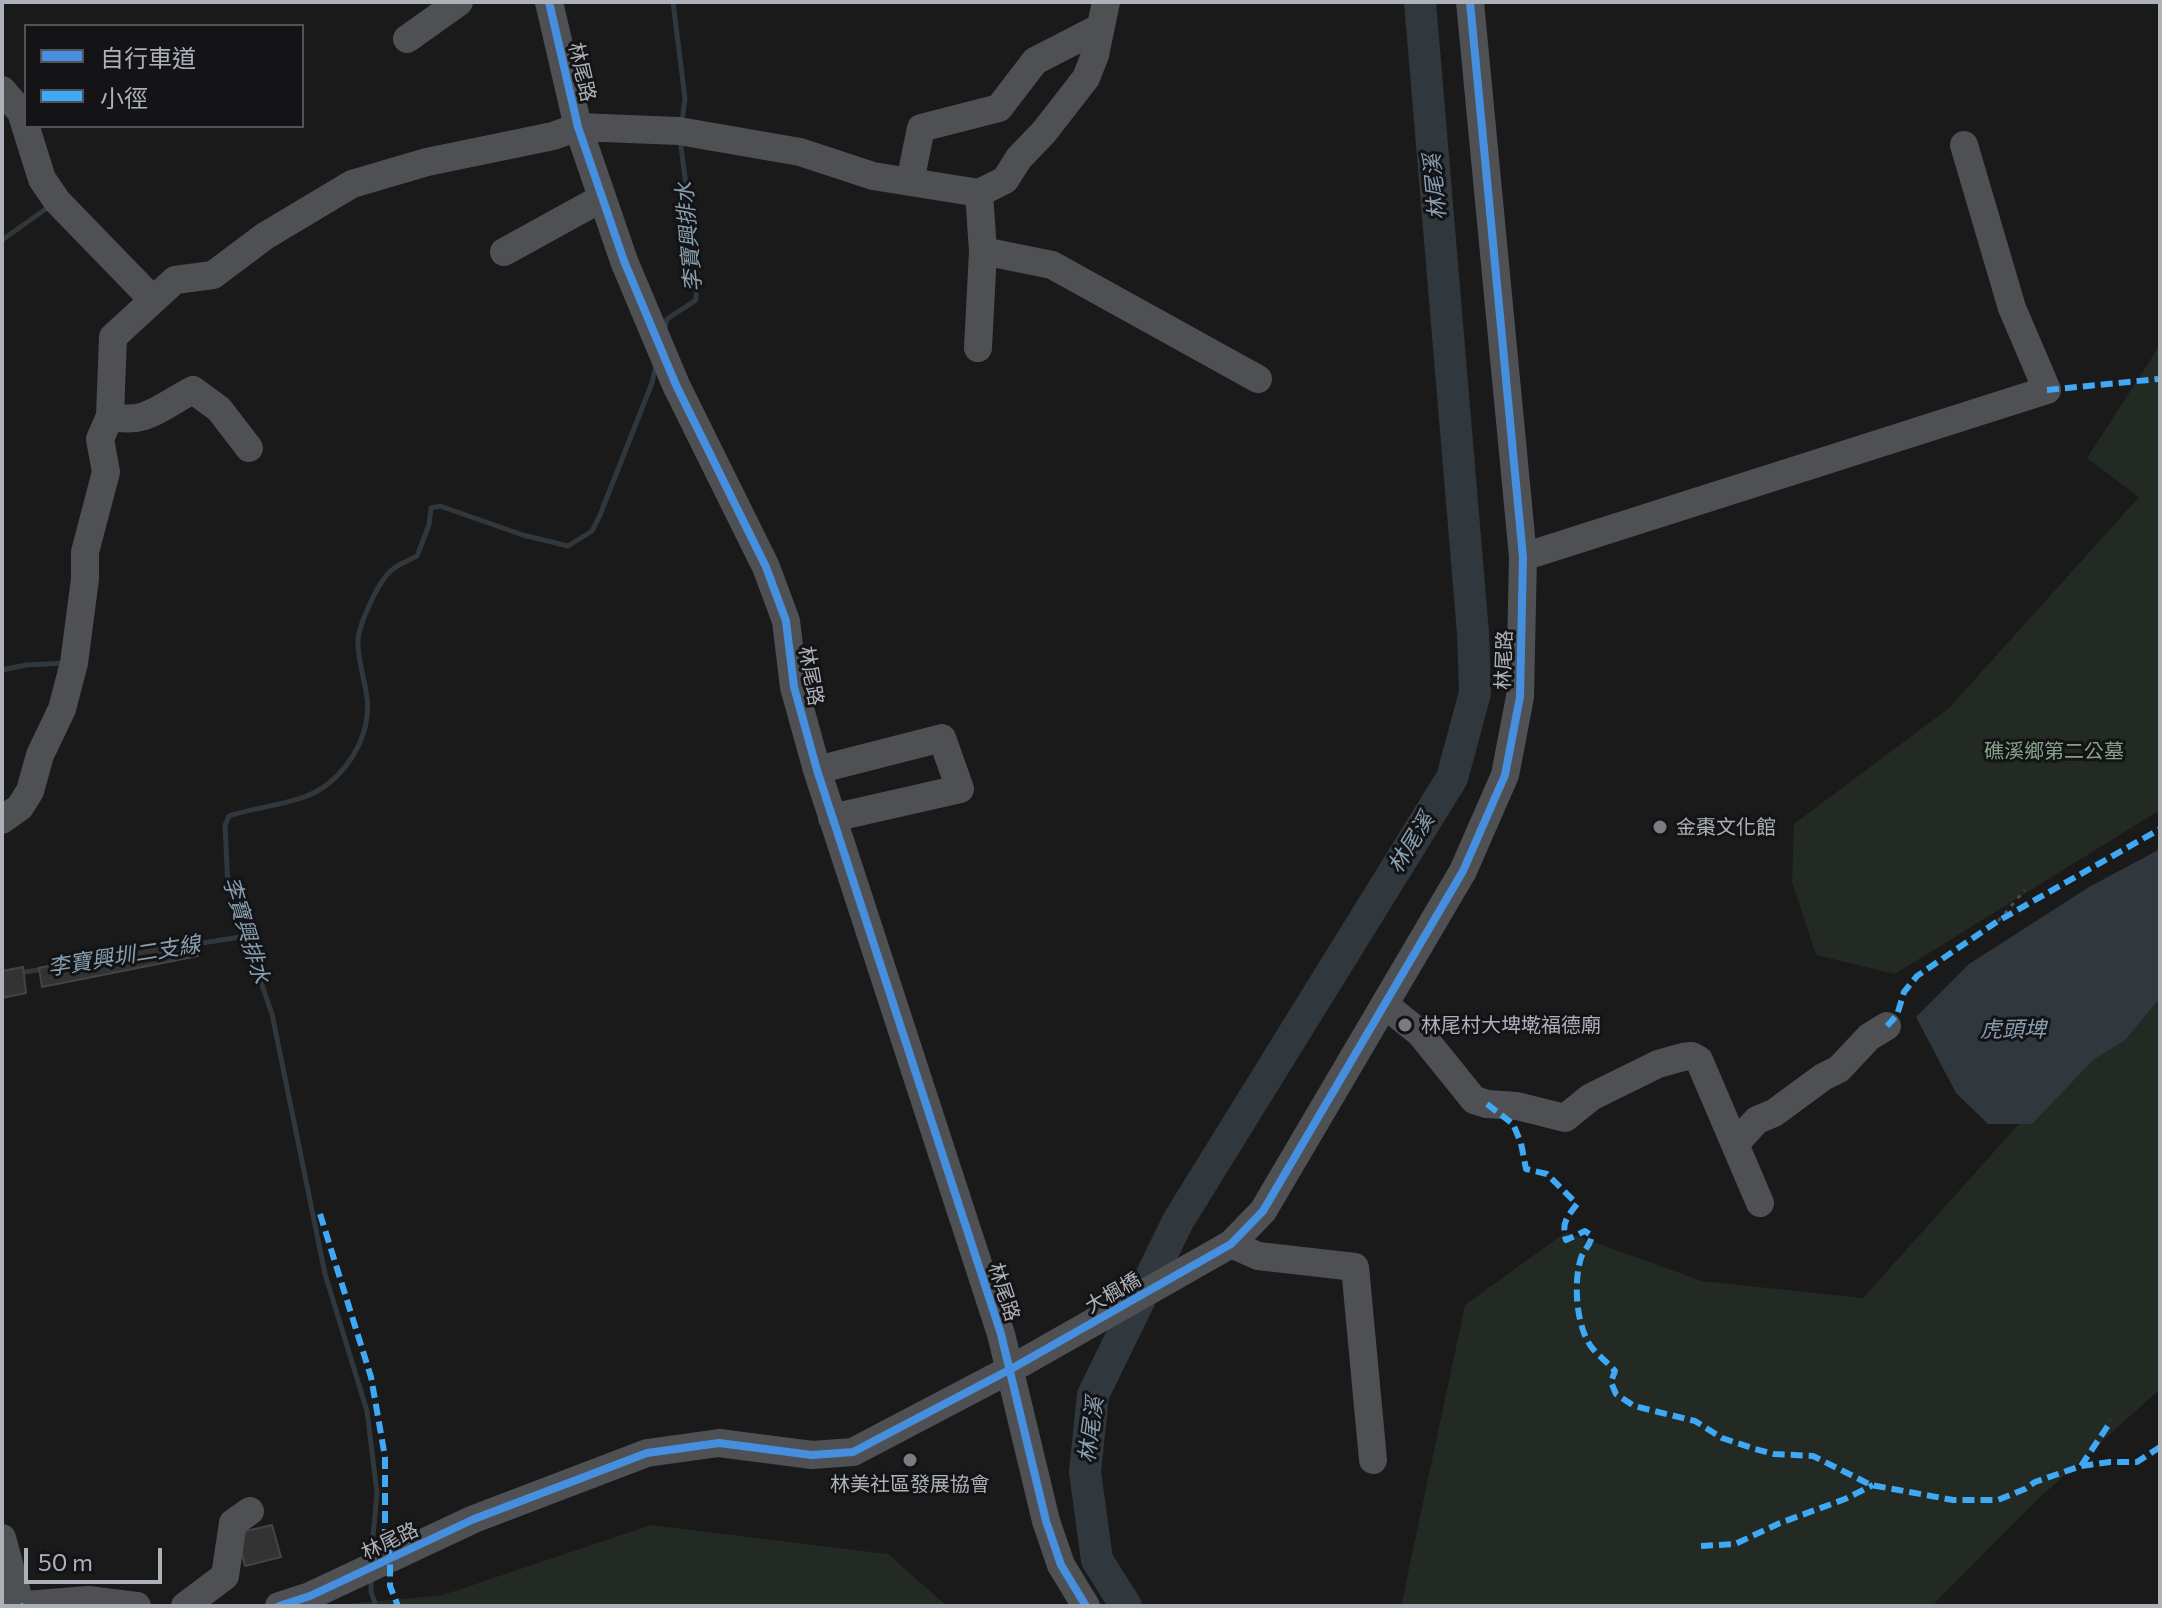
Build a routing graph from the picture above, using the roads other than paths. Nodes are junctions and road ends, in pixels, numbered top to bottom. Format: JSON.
{"nodes":[{"id":1,"x":459,"y":2,"type":"edge"},
{"id":2,"x":549,"y":2,"type":"edge"},
{"id":3,"x":1470,"y":2,"type":"edge"},
{"id":4,"x":1103,"y":15,"type":"edge"},
{"id":5,"x":407,"y":39,"type":"dead end"},
{"id":6,"x":2,"y":90,"type":"edge"},
{"id":7,"x":24,"y":110,"type":"edge"},
{"id":8,"x":578,"y":127,"type":"junction"},
{"id":9,"x":29,"y":128,"type":"edge"},
{"id":10,"x":1964,"y":145,"type":"dead end"},
{"id":11,"x":910,"y":182,"type":"junction"},
{"id":12,"x":979,"y":193,"type":"junction"},
{"id":13,"x":602,"y":198,"type":"junction"},
{"id":14,"x":983,"y":251,"type":"junction"},
{"id":15,"x":504,"y":252,"type":"dead end"},
{"id":16,"x":153,"y":300,"type":"junction"},
{"id":17,"x":978,"y":348,"type":"dead end"},
{"id":18,"x":1258,"y":379,"type":"dead end"},
{"id":19,"x":110,"y":416,"type":"junction"},
{"id":20,"x":249,"y":448,"type":"dead end"},
{"id":21,"x":1523,"y":557,"type":"junction"},
{"id":22,"x":817,"y":770,"type":"junction"},
{"id":23,"x":832,"y":818,"type":"junction"},
{"id":24,"x":2,"y":820,"type":"edge"},
{"id":25,"x":1385,"y":1005,"type":"junction"},
{"id":26,"x":1887,"y":1026,"type":"dead end"},
{"id":27,"x":1736,"y":1143,"type":"junction"},
{"id":28,"x":1760,"y":1203,"type":"dead end"},
{"id":29,"x":1231,"y":1244,"type":"junction"},
{"id":30,"x":1011,"y":1369,"type":"junction"},
{"id":31,"x":1373,"y":1460,"type":"dead end"},
{"id":32,"x":250,"y":1511,"type":"dead end"},
{"id":33,"x":2,"y":1538,"type":"edge"},
{"id":34,"x":16,"y":1605,"type":"edge"},
{"id":35,"x":137,"y":1606,"type":"edge"},
{"id":36,"x":185,"y":1606,"type":"edge"},
{"id":37,"x":279,"y":1606,"type":"edge"},
{"id":38,"x":1086,"y":1606,"type":"edge"}],
"edges":[{"from":1,"to":5,"type":"street"},
{"from":2,"to":8,"type":"street","name":"林尾路"},
{"from":3,"to":21,"type":"street","name":"林尾路"},
{"from":4,"to":11,"type":"street"},
{"from":4,"to":12,"type":"street"},
{"from":6,"to":7,"type":"street"},
{"from":8,"to":11,"type":"street"},
{"from":8,"to":13,"type":"street","name":"林尾路"},
{"from":8,"to":16,"type":"street"},
{"from":9,"to":16,"type":"street"},
{"from":10,"to":21,"type":"street"},
{"from":11,"to":12,"type":"street"},
{"from":12,"to":14,"type":"street"},
{"from":13,"to":15,"type":"street"},
{"from":13,"to":22,"type":"street","name":"林尾路"},
{"from":14,"to":17,"type":"street"},
{"from":14,"to":18,"type":"street"},
{"from":16,"to":19,"type":"street"},
{"from":19,"to":20,"type":"street"},
{"from":19,"to":24,"type":"street"},
{"from":21,"to":25,"type":"street","name":"林尾路"},
{"from":22,"to":23,"type":"street","name":"林尾路"},
{"from":22,"to":23,"type":"street"},
{"from":23,"to":30,"type":"street","name":"林尾路"},
{"from":25,"to":27,"type":"street"},
{"from":25,"to":29,"type":"street","name":"林尾路"},
{"from":26,"to":27,"type":"street"},
{"from":27,"to":28,"type":"street"},
{"from":29,"to":30,"type":"street","name":"大楓橋"},
{"from":29,"to":31,"type":"street"},
{"from":30,"to":37,"type":"street","name":"林尾路"},
{"from":30,"to":38,"type":"street","name":"林尾路"},
{"from":32,"to":36,"type":"street"},
{"from":33,"to":34,"type":"street"},
{"from":34,"to":35,"type":"street"}]}
